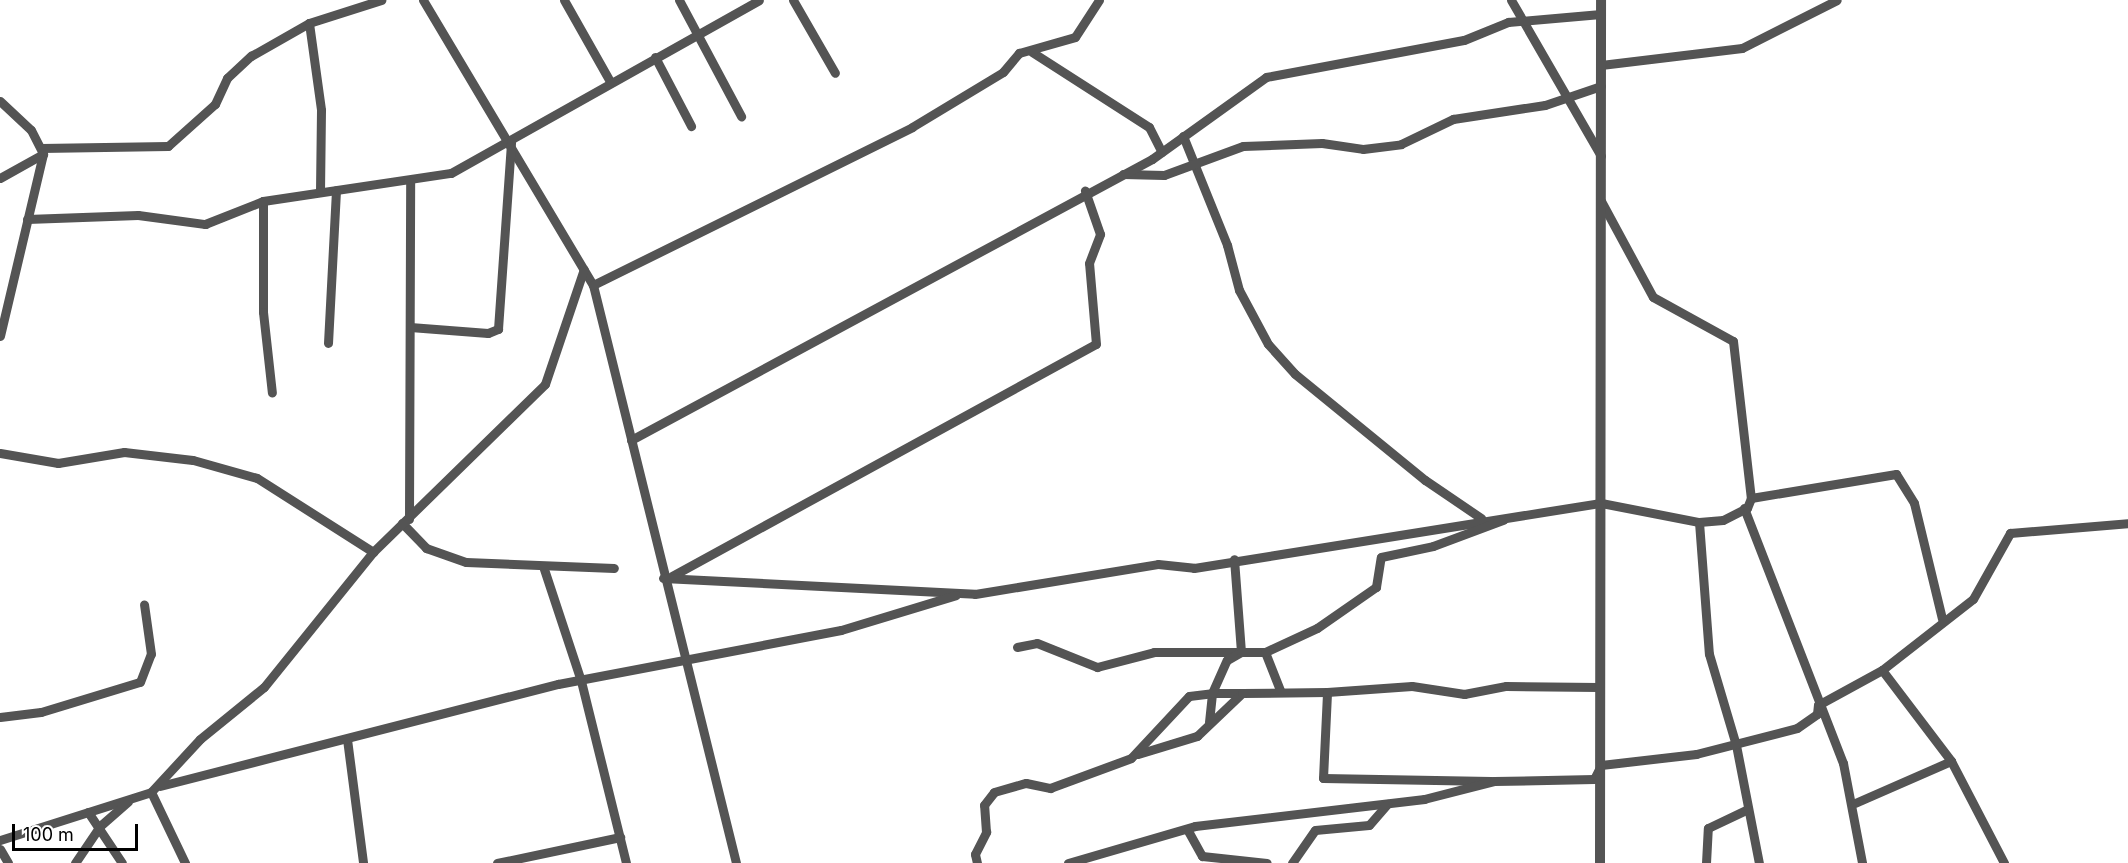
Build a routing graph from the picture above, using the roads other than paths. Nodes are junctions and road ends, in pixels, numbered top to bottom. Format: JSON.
{"nodes":[{"id":1,"x":381,"y":0,"type":"edge"},
{"id":2,"x":564,"y":0,"type":"edge"},
{"id":3,"x":679,"y":0,"type":"edge"},
{"id":4,"x":759,"y":0,"type":"edge"},
{"id":5,"x":793,"y":0,"type":"edge"},
{"id":6,"x":1099,"y":0,"type":"edge"},
{"id":7,"x":1511,"y":0,"type":"edge"},
{"id":8,"x":1601,"y":0,"type":"edge"},
{"id":9,"x":1837,"y":0,"type":"edge"},
{"id":10,"x":425,"y":1,"type":"edge"},
{"id":11,"x":1601,"y":14,"type":"junction"},
{"id":12,"x":1520,"y":21,"type":"junction"},
{"id":13,"x":309,"y":23,"type":"junction"},
{"id":14,"x":698,"y":33,"type":"junction"},
{"id":15,"x":1032,"y":52,"type":"junction"},
{"id":16,"x":656,"y":57,"type":"junction"},
{"id":17,"x":1601,"y":65,"type":"junction"},
{"id":18,"x":835,"y":73,"type":"dead end"},
{"id":19,"x":611,"y":83,"type":"junction"},
{"id":20,"x":1601,"y":86,"type":"junction"},
{"id":21,"x":1568,"y":96,"type":"junction"},
{"id":22,"x":0,"y":101,"type":"edge"},
{"id":23,"x":741,"y":116,"type":"dead end"},
{"id":24,"x":691,"y":126,"type":"dead end"},
{"id":25,"x":1184,"y":136,"type":"junction"},
{"id":26,"x":511,"y":141,"type":"junction"},
{"id":27,"x":42,"y":151,"type":"junction"},
{"id":28,"x":1162,"y":152,"type":"junction"},
{"id":29,"x":1601,"y":156,"type":"junction"},
{"id":30,"x":1197,"y":164,"type":"junction"},
{"id":31,"x":1122,"y":174,"type":"junction"},
{"id":32,"x":0,"y":177,"type":"edge"},
{"id":33,"x":410,"y":182,"type":"junction"},
{"id":34,"x":336,"y":190,"type":"junction"},
{"id":35,"x":1085,"y":191,"type":"junction"},
{"id":36,"x":320,"y":192,"type":"junction"},
{"id":37,"x":263,"y":201,"type":"junction"},
{"id":38,"x":1601,"y":201,"type":"junction"},
{"id":39,"x":27,"y":219,"type":"junction"},
{"id":40,"x":584,"y":269,"type":"junction"},
{"id":41,"x":593,"y":285,"type":"junction"},
{"id":42,"x":410,"y":327,"type":"junction"},
{"id":43,"x":0,"y":336,"type":"edge"},
{"id":44,"x":328,"y":343,"type":"dead end"},
{"id":45,"x":272,"y":393,"type":"dead end"},
{"id":46,"x":631,"y":440,"type":"junction"},
{"id":47,"x":0,"y":453,"type":"edge"},
{"id":48,"x":1751,"y":498,"type":"junction"},
{"id":49,"x":1601,"y":503,"type":"junction"},
{"id":50,"x":1743,"y":508,"type":"junction"},
{"id":51,"x":1512,"y":516,"type":"junction"},
{"id":52,"x":1481,"y":518,"type":"junction"},
{"id":53,"x":405,"y":521,"type":"junction"},
{"id":54,"x":1699,"y":522,"type":"junction"},
{"id":55,"x":2128,"y":523,"type":"edge"},
{"id":56,"x":373,"y":552,"type":"junction"},
{"id":57,"x":1234,"y":559,"type":"junction"},
{"id":58,"x":543,"y":566,"type":"junction"},
{"id":59,"x":614,"y":568,"type":"dead end"},
{"id":60,"x":667,"y":577,"type":"junction"},
{"id":61,"x":959,"y":594,"type":"junction"},
{"id":62,"x":144,"y":604,"type":"dead end"},
{"id":63,"x":1942,"y":619,"type":"junction"},
{"id":64,"x":1017,"y":647,"type":"dead end"},
{"id":65,"x":1241,"y":652,"type":"junction"},
{"id":66,"x":1265,"y":652,"type":"junction"},
{"id":67,"x":682,"y":659,"type":"junction"},
{"id":68,"x":1882,"y":670,"type":"junction"},
{"id":69,"x":581,"y":681,"type":"junction"},
{"id":70,"x":1598,"y":687,"type":"junction"},
{"id":71,"x":1280,"y":690,"type":"junction"},
{"id":72,"x":1327,"y":692,"type":"junction"},
{"id":73,"x":1212,"y":693,"type":"junction"},
{"id":74,"x":1242,"y":693,"type":"junction"},
{"id":75,"x":1818,"y":705,"type":"junction"},
{"id":76,"x":0,"y":717,"type":"edge"},
{"id":77,"x":1209,"y":722,"type":"junction"},
{"id":78,"x":347,"y":739,"type":"junction"},
{"id":79,"x":1736,"y":745,"type":"junction"},
{"id":80,"x":1131,"y":758,"type":"junction"},
{"id":81,"x":1951,"y":761,"type":"junction"},
{"id":82,"x":1601,"y":765,"type":"junction"},
{"id":83,"x":1494,"y":781,"type":"junction"},
{"id":84,"x":160,"y":786,"type":"junction"},
{"id":85,"x":151,"y":792,"type":"junction"},
{"id":86,"x":130,"y":801,"type":"junction"},
{"id":87,"x":1855,"y":803,"type":"junction"},
{"id":88,"x":1387,"y":804,"type":"junction"},
{"id":89,"x":1748,"y":809,"type":"junction"},
{"id":90,"x":88,"y":812,"type":"junction"},
{"id":91,"x":100,"y":826,"type":"junction"},
{"id":92,"x":1186,"y":829,"type":"junction"},
{"id":93,"x":620,"y":837,"type":"junction"},
{"id":94,"x":0,"y":840,"type":"edge"},
{"id":95,"x":0,"y":849,"type":"edge"},
{"id":96,"x":9,"y":863,"type":"edge"},
{"id":97,"x":75,"y":863,"type":"edge"},
{"id":98,"x":122,"y":863,"type":"edge"},
{"id":99,"x":185,"y":863,"type":"edge"},
{"id":100,"x":363,"y":863,"type":"edge"},
{"id":101,"x":497,"y":863,"type":"edge"},
{"id":102,"x":626,"y":863,"type":"edge"},
{"id":103,"x":736,"y":863,"type":"edge"},
{"id":104,"x":977,"y":863,"type":"edge"},
{"id":105,"x":1068,"y":863,"type":"edge"},
{"id":106,"x":1267,"y":863,"type":"edge"},
{"id":107,"x":1292,"y":863,"type":"edge"},
{"id":108,"x":1600,"y":863,"type":"edge"},
{"id":109,"x":1706,"y":863,"type":"edge"},
{"id":110,"x":1760,"y":863,"type":"edge"},
{"id":111,"x":1862,"y":863,"type":"edge"},
{"id":112,"x":2004,"y":863,"type":"edge"}],
"edges":[{"from":1,"to":13,"type":"street"},
{"from":2,"to":19,"type":"street"},
{"from":3,"to":14,"type":"street"},
{"from":4,"to":14,"type":"street"},
{"from":5,"to":18,"type":"street"},
{"from":6,"to":15,"type":"street"},
{"from":7,"to":12,"type":"street"},
{"from":8,"to":11,"type":"street"},
{"from":9,"to":17,"type":"street"},
{"from":10,"to":26,"type":"street"},
{"from":11,"to":12,"type":"street"},
{"from":11,"to":17,"type":"street"},
{"from":12,"to":21,"type":"street"},
{"from":12,"to":25,"type":"street"},
{"from":13,"to":27,"type":"street"},
{"from":13,"to":36,"type":"street"},
{"from":14,"to":16,"type":"street"},
{"from":14,"to":23,"type":"street"},
{"from":15,"to":28,"type":"street"},
{"from":15,"to":41,"type":"street"},
{"from":16,"to":19,"type":"street"},
{"from":16,"to":24,"type":"street"},
{"from":17,"to":20,"type":"street"},
{"from":19,"to":26,"type":"street"},
{"from":20,"to":21,"type":"street"},
{"from":20,"to":29,"type":"street"},
{"from":21,"to":29,"type":"street"},
{"from":21,"to":30,"type":"street"},
{"from":22,"to":27,"type":"street"},
{"from":25,"to":28,"type":"street"},
{"from":25,"to":30,"type":"street"},
{"from":26,"to":33,"type":"street"},
{"from":26,"to":40,"type":"street"},
{"from":26,"to":42,"type":"street"},
{"from":27,"to":32,"type":"street"},
{"from":27,"to":39,"type":"street"},
{"from":28,"to":31,"type":"street"},
{"from":29,"to":38,"type":"street"},
{"from":30,"to":31,"type":"street"},
{"from":30,"to":52,"type":"street"},
{"from":31,"to":35,"type":"street"},
{"from":33,"to":34,"type":"street"},
{"from":33,"to":42,"type":"street"},
{"from":34,"to":36,"type":"street"},
{"from":34,"to":44,"type":"street"},
{"from":35,"to":46,"type":"street"},
{"from":35,"to":60,"type":"street"},
{"from":36,"to":37,"type":"street"},
{"from":37,"to":39,"type":"street"},
{"from":37,"to":45,"type":"street"},
{"from":38,"to":48,"type":"street"},
{"from":38,"to":49,"type":"street"},
{"from":39,"to":43,"type":"street"},
{"from":40,"to":41,"type":"street"},
{"from":40,"to":53,"type":"street"},
{"from":41,"to":46,"type":"street"},
{"from":42,"to":53,"type":"street"},
{"from":46,"to":60,"type":"street"},
{"from":47,"to":56,"type":"street"},
{"from":48,"to":50,"type":"street"},
{"from":48,"to":63,"type":"street"},
{"from":49,"to":51,"type":"street"},
{"from":49,"to":54,"type":"street"},
{"from":49,"to":70,"type":"street"},
{"from":50,"to":54,"type":"street"},
{"from":50,"to":75,"type":"street"},
{"from":51,"to":52,"type":"street"},
{"from":51,"to":66,"type":"street"},
{"from":52,"to":57,"type":"street"},
{"from":53,"to":56,"type":"street"},
{"from":53,"to":58,"type":"street"},
{"from":54,"to":79,"type":"street"},
{"from":55,"to":63,"type":"street"},
{"from":56,"to":84,"type":"street"},
{"from":57,"to":61,"type":"street"},
{"from":57,"to":65,"type":"street"},
{"from":58,"to":59,"type":"street"},
{"from":58,"to":69,"type":"street"},
{"from":60,"to":61,"type":"street"},
{"from":60,"to":67,"type":"street"},
{"from":61,"to":67,"type":"street"},
{"from":62,"to":76,"type":"street"},
{"from":63,"to":68,"type":"street"},
{"from":64,"to":65,"type":"street"},
{"from":65,"to":66,"type":"street"},
{"from":65,"to":73,"type":"street"},
{"from":66,"to":71,"type":"street"},
{"from":67,"to":69,"type":"street"},
{"from":67,"to":103,"type":"street"},
{"from":68,"to":75,"type":"street"},
{"from":68,"to":81,"type":"street"},
{"from":69,"to":78,"type":"street"},
{"from":69,"to":93,"type":"street"},
{"from":70,"to":72,"type":"street"},
{"from":70,"to":82,"type":"street"},
{"from":71,"to":72,"type":"street"},
{"from":71,"to":74,"type":"street"},
{"from":72,"to":83,"type":"street"},
{"from":73,"to":74,"type":"street"},
{"from":73,"to":77,"type":"street"},
{"from":73,"to":80,"type":"street"},
{"from":74,"to":77,"type":"street"},
{"from":75,"to":79,"type":"street"},
{"from":75,"to":87,"type":"street"},
{"from":77,"to":80,"type":"street"},
{"from":78,"to":84,"type":"street"},
{"from":78,"to":100,"type":"street"},
{"from":79,"to":82,"type":"street"},
{"from":79,"to":89,"type":"street"},
{"from":80,"to":104,"type":"street"},
{"from":81,"to":87,"type":"street"},
{"from":81,"to":112,"type":"street"},
{"from":82,"to":83,"type":"street"},
{"from":82,"to":108,"type":"street"},
{"from":83,"to":88,"type":"street"},
{"from":84,"to":85,"type":"street"},
{"from":85,"to":86,"type":"street"},
{"from":85,"to":99,"type":"street"},
{"from":86,"to":90,"type":"street"},
{"from":86,"to":91,"type":"street"},
{"from":87,"to":111,"type":"street"},
{"from":88,"to":92,"type":"street"},
{"from":88,"to":107,"type":"street"},
{"from":89,"to":109,"type":"street"},
{"from":89,"to":110,"type":"street"},
{"from":90,"to":91,"type":"street"},
{"from":90,"to":94,"type":"street"},
{"from":91,"to":97,"type":"street"},
{"from":91,"to":98,"type":"street"},
{"from":92,"to":105,"type":"street"},
{"from":92,"to":106,"type":"street"},
{"from":93,"to":101,"type":"street"},
{"from":93,"to":102,"type":"street"},
{"from":95,"to":96,"type":"street"}]}
